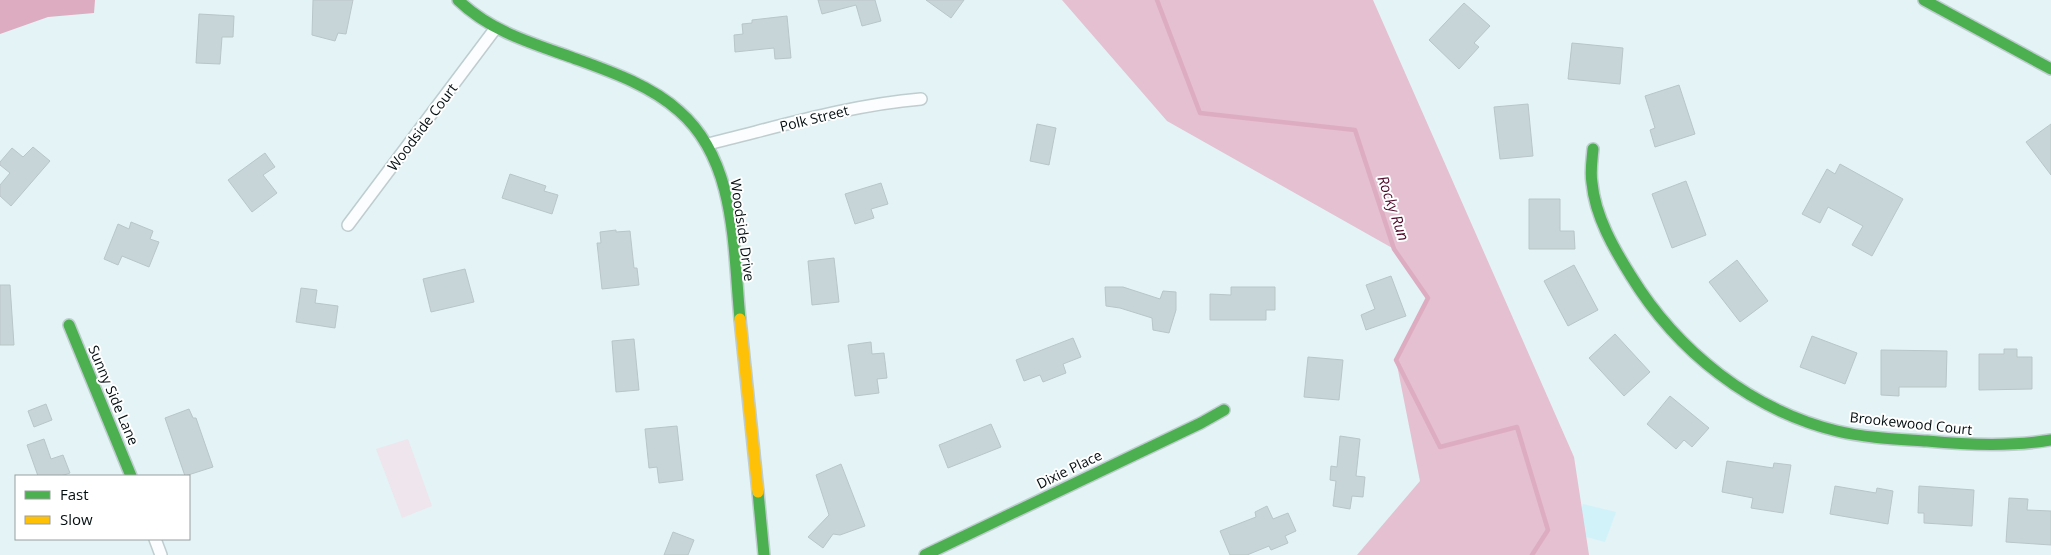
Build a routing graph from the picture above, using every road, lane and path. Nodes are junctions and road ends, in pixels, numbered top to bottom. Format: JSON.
{"nodes":[{"id":1,"x":458,"y":0,"type":"edge"},
{"id":2,"x":1924,"y":0,"type":"edge"},
{"id":3,"x":495,"y":29,"type":"junction"},
{"id":4,"x":2051,"y":70,"type":"edge"},
{"id":5,"x":921,"y":99,"type":"dead end"},
{"id":6,"x":708,"y":144,"type":"junction"},
{"id":7,"x":1593,"y":149,"type":"dead end"},
{"id":8,"x":348,"y":225,"type":"dead end"},
{"id":9,"x":69,"y":325,"type":"dead end"},
{"id":10,"x":1224,"y":410,"type":"dead end"},
{"id":11,"x":2051,"y":440,"type":"edge"},
{"id":12,"x":131,"y":475,"type":"edge"},
{"id":13,"x":155,"y":540,"type":"edge"},
{"id":14,"x":162,"y":555,"type":"edge"},
{"id":15,"x":764,"y":555,"type":"edge"},
{"id":16,"x":925,"y":555,"type":"edge"}],
"edges":[{"from":1,"to":3,"type":"street","name":"Woodside Drive"},
{"from":2,"to":4,"type":"street"},
{"from":3,"to":6,"type":"street","name":"Woodside Drive"},
{"from":3,"to":8,"type":"street","name":"Woodside Court"},
{"from":5,"to":6,"type":"street","name":"Polk Street"},
{"from":6,"to":15,"type":"street","name":"Woodside Drive"},
{"from":7,"to":11,"type":"street","name":"Brookewood Court"},
{"from":9,"to":12,"type":"street","name":"Sunny Side Lane"},
{"from":10,"to":16,"type":"street","name":"Dixie Place"},
{"from":13,"to":14,"type":"street"}]}
